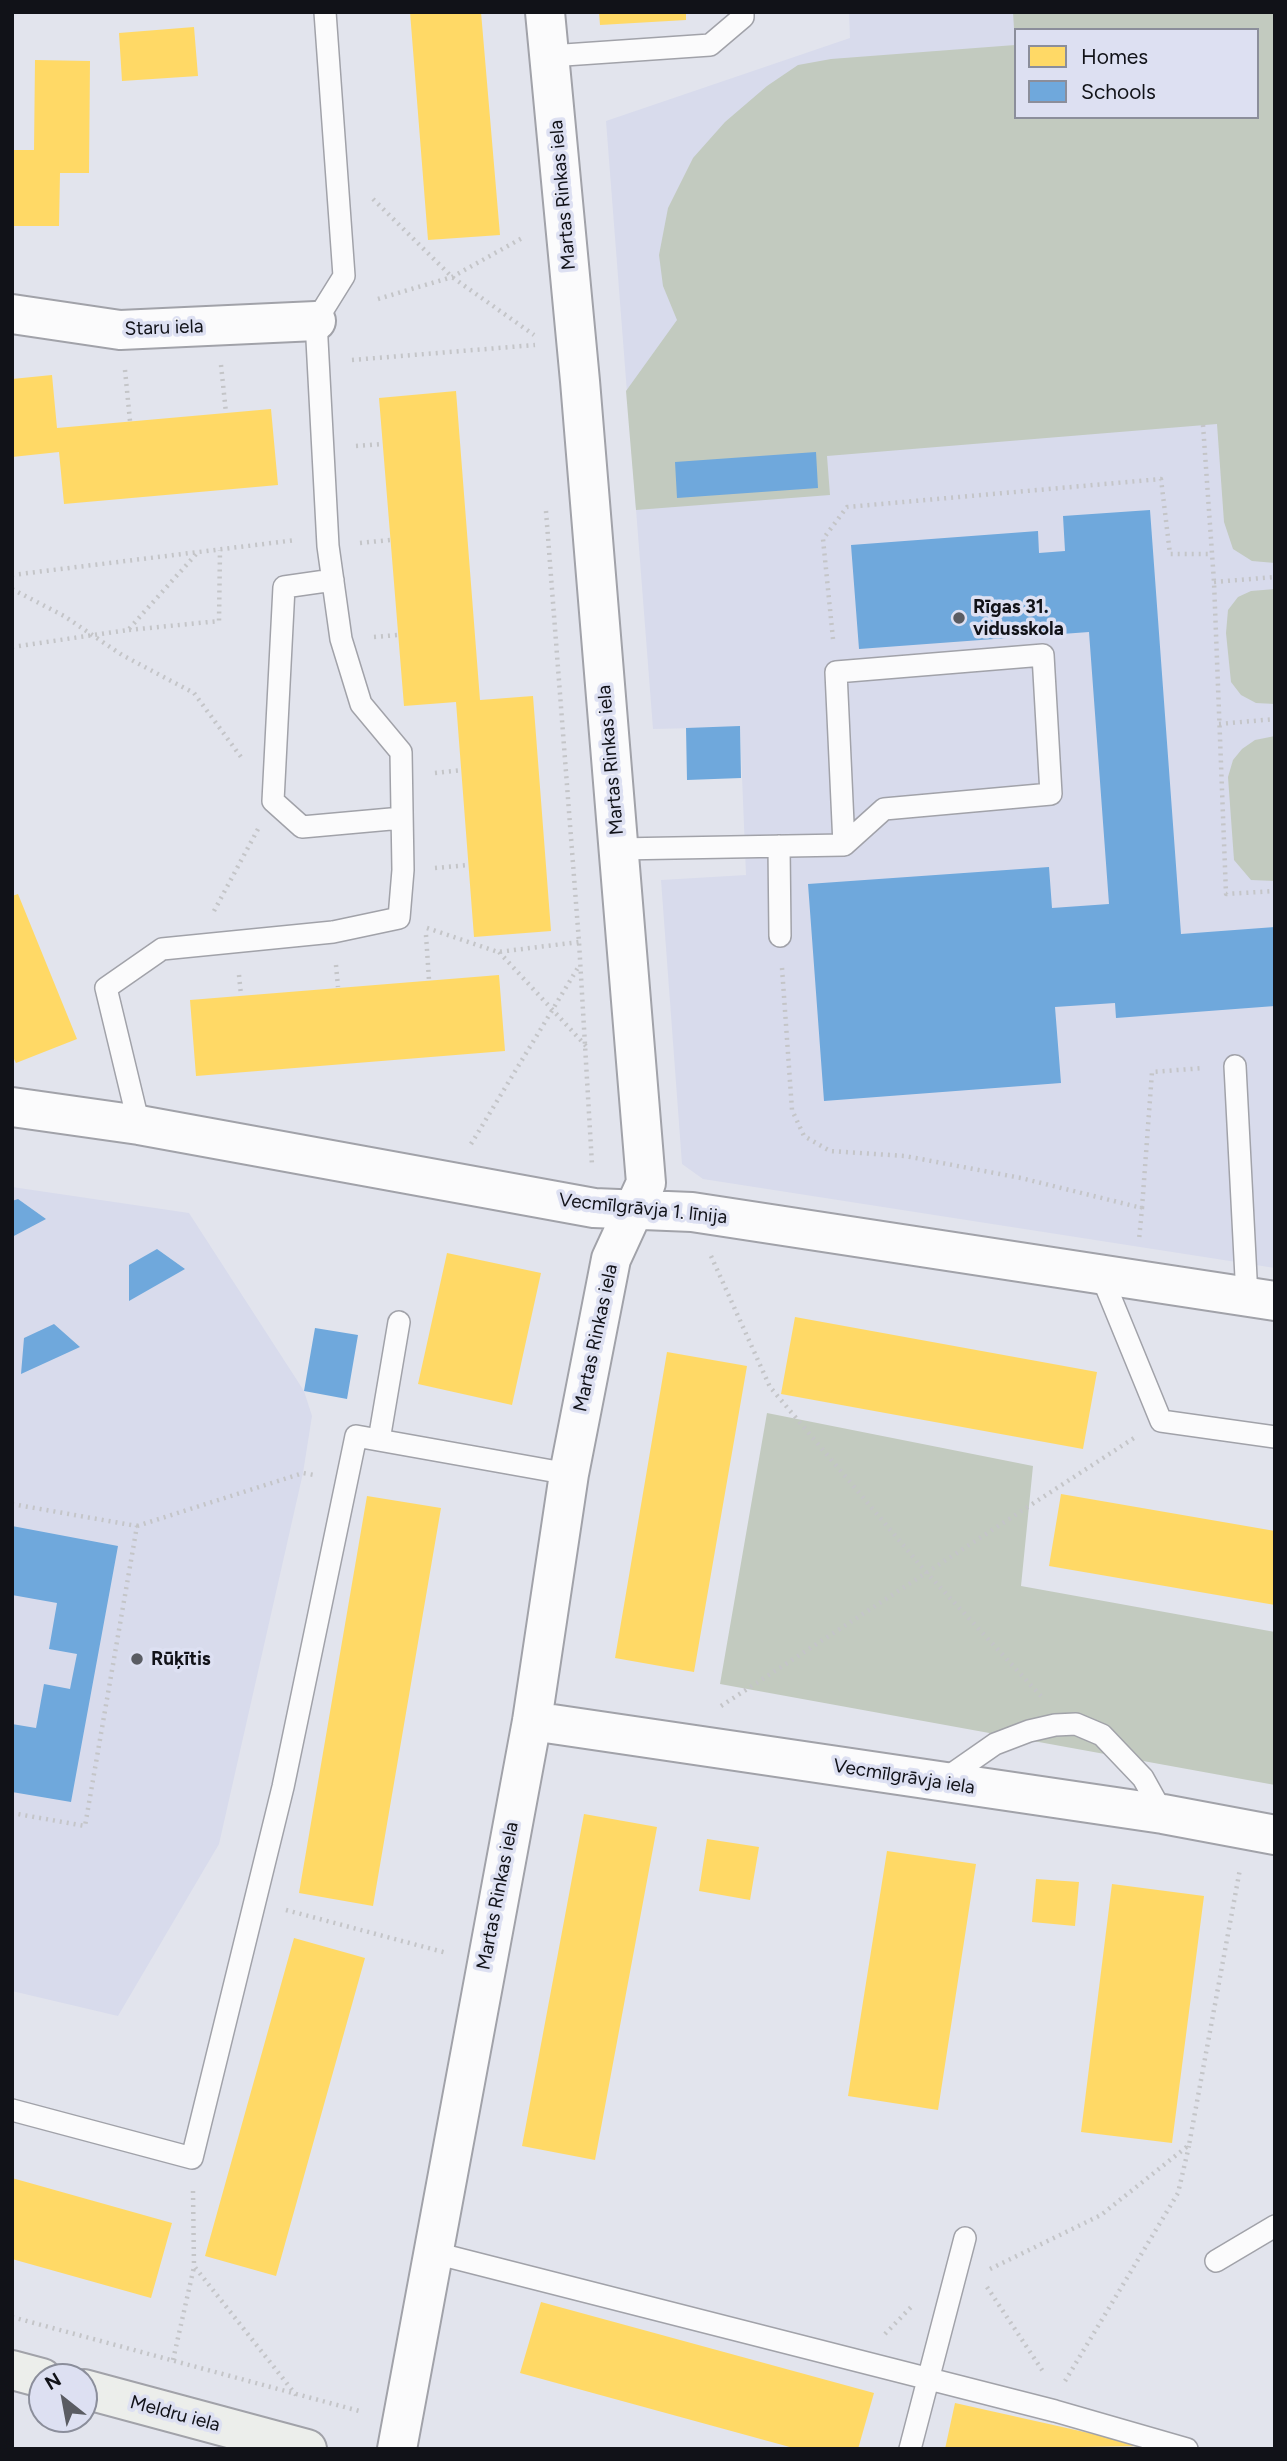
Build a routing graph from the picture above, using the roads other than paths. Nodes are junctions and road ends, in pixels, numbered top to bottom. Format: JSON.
{"nodes":[{"id":1,"x":325,"y":12,"type":"edge"},
{"id":2,"x":545,"y":12,"type":"edge"},
{"id":3,"x":743,"y":12,"type":"edge"},
{"id":4,"x":550,"y":56,"type":"junction"},
{"id":5,"x":12,"y":314,"type":"edge"},
{"id":6,"x":316,"y":321,"type":"junction"},
{"id":7,"x":333,"y":580,"type":"junction"},
{"id":8,"x":402,"y":818,"type":"junction"},
{"id":9,"x":844,"y":845,"type":"junction"},
{"id":10,"x":779,"y":846,"type":"junction"},
{"id":11,"x":618,"y":849,"type":"junction"},
{"id":12,"x":780,"y":936,"type":"road end"},
{"id":13,"x":1235,"y":1066,"type":"road end"},
{"id":14,"x":12,"y":1107,"type":"edge"},
{"id":15,"x":139,"y":1125,"type":"junction"},
{"id":16,"x":635,"y":1209,"type":"junction"},
{"id":17,"x":1121,"y":1279,"type":"junction"},
{"id":18,"x":1261,"y":1299,"type":"edge"},
{"id":19,"x":399,"y":1322,"type":"dead end"},
{"id":20,"x":1275,"y":1437,"type":"edge"},
{"id":21,"x":379,"y":1440,"type":"junction"},
{"id":22,"x":569,"y":1474,"type":"junction"},
{"id":23,"x":532,"y":1721,"type":"junction"},
{"id":24,"x":939,"y":1783,"type":"junction"},
{"id":25,"x":1163,"y":1814,"type":"junction"},
{"id":26,"x":1260,"y":1833,"type":"edge"},
{"id":27,"x":12,"y":2110,"type":"edge"},
{"id":28,"x":1275,"y":2226,"type":"edge"},
{"id":29,"x":965,"y":2238,"type":"dead end"},
{"id":30,"x":435,"y":2253,"type":"junction"},
{"id":31,"x":1216,"y":2261,"type":"dead end"},
{"id":32,"x":927,"y":2379,"type":"junction"},
{"id":33,"x":98,"y":2393,"type":"edge"},
{"id":34,"x":401,"y":2435,"type":"edge"},
{"id":35,"x":296,"y":2447,"type":"edge"},
{"id":36,"x":910,"y":2449,"type":"edge"},
{"id":37,"x":1187,"y":2449,"type":"edge"}],
"edges":[{"from":1,"to":6,"type":"lane"},
{"from":2,"to":4,"type":"street","name":"Martas Rinkas iela"},
{"from":3,"to":4,"type":"lane"},
{"from":4,"to":11,"type":"street","name":"Martas Rinkas iela"},
{"from":5,"to":6,"type":"street","name":"Staru iela"},
{"from":6,"to":7,"type":"lane"},
{"from":7,"to":8,"type":"lane"},
{"from":7,"to":8,"type":"lane"},
{"from":8,"to":15,"type":"lane"},
{"from":9,"to":9,"type":"lane"},
{"from":9,"to":10,"type":"lane"},
{"from":10,"to":11,"type":"lane"},
{"from":10,"to":12,"type":"lane"},
{"from":11,"to":16,"type":"street","name":"Martas Rinkas iela"},
{"from":13,"to":18,"type":"lane"},
{"from":14,"to":15,"type":"street","name":"Vecmīlgrāvja 1. līnija"},
{"from":15,"to":16,"type":"street","name":"Vecmīlgrāvja 1. līnija"},
{"from":16,"to":17,"type":"street","name":"Vecmīlgrāvja 1. līnija"},
{"from":16,"to":22,"type":"street","name":"Martas Rinkas iela"},
{"from":17,"to":18,"type":"street","name":"Vecmīlgrāvja 1. līnija"},
{"from":17,"to":20,"type":"lane"},
{"from":19,"to":21,"type":"lane"},
{"from":21,"to":22,"type":"lane"},
{"from":21,"to":27,"type":"lane"},
{"from":22,"to":23,"type":"street","name":"Martas Rinkas iela"},
{"from":23,"to":24,"type":"street","name":"Vecmīlgrāvja iela"},
{"from":23,"to":30,"type":"street","name":"Martas Rinkas iela"},
{"from":24,"to":25,"type":"street","name":"Vecmīlgrāvja iela"},
{"from":24,"to":25,"type":"lane"},
{"from":25,"to":26,"type":"street","name":"Vecmīlgrāvja iela"},
{"from":28,"to":31,"type":"lane"},
{"from":29,"to":32,"type":"lane"},
{"from":30,"to":32,"type":"lane"},
{"from":30,"to":34,"type":"street","name":"Martas Rinkas iela"},
{"from":32,"to":36,"type":"lane"},
{"from":32,"to":37,"type":"lane"},
{"from":33,"to":35,"type":"street","name":"Meldru iela"}]}
